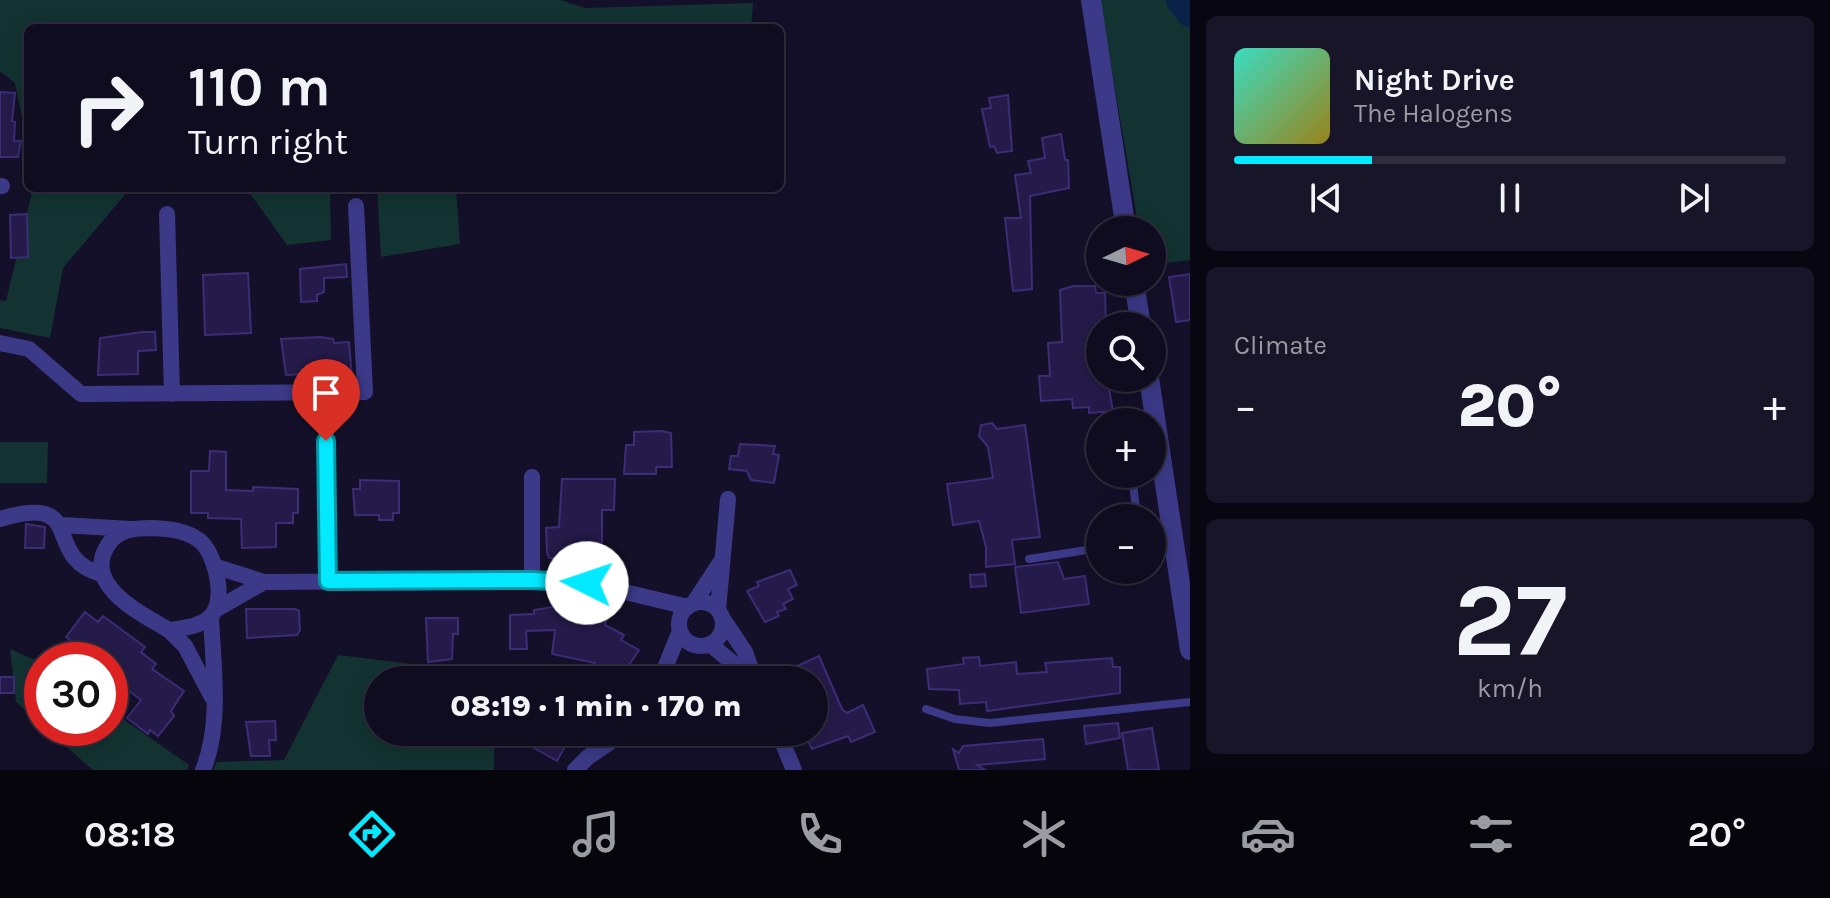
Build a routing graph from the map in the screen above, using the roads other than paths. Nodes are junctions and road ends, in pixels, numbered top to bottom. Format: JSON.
{"nodes":[{"id":1,"x":1091,"y":0,"type":"edge"},
{"id":2,"x":356,"y":206,"type":"dead end"},
{"id":3,"x":167,"y":214,"type":"dead end"},
{"id":4,"x":1124,"y":216,"type":"edge"},
{"id":5,"x":0,"y":343,"type":"edge"},
{"id":6,"x":172,"y":394,"type":"junction"},
{"id":7,"x":326,"y":441,"type":"dead end"},
{"id":8,"x":532,"y":477,"type":"dead end"},
{"id":9,"x":1161,"y":488,"type":"edge"},
{"id":10,"x":728,"y":499,"type":"dead end"},
{"id":11,"x":0,"y":519,"type":"edge"},
{"id":12,"x":62,"y":525,"type":"junction"},
{"id":13,"x":131,"y":529,"type":"junction"},
{"id":14,"x":1086,"y":550,"type":"edge"},
{"id":15,"x":725,"y":556,"type":"junction"},
{"id":16,"x":1029,"y":559,"type":"dead end"},
{"id":17,"x":214,"y":566,"type":"junction"},
{"id":18,"x":101,"y":574,"type":"junction"},
{"id":19,"x":532,"y":580,"type":"junction"},
{"id":20,"x":328,"y":581,"type":"junction"},
{"id":21,"x":264,"y":582,"type":"junction"},
{"id":22,"x":635,"y":595,"type":"junction"},
{"id":23,"x":690,"y":605,"type":"junction"},
{"id":24,"x":720,"y":613,"type":"junction"},
{"id":25,"x":213,"y":614,"type":"junction"},
{"id":26,"x":680,"y":627,"type":"junction"},
{"id":27,"x":169,"y":630,"type":"junction"},
{"id":28,"x":703,"y":645,"type":"junction"},
{"id":29,"x":1190,"y":650,"type":"edge"},
{"id":30,"x":665,"y":666,"type":"edge"},
{"id":31,"x":676,"y":666,"type":"edge"},
{"id":32,"x":734,"y":666,"type":"edge"},
{"id":33,"x":750,"y":666,"type":"edge"},
{"id":34,"x":214,"y":702,"type":"junction"},
{"id":35,"x":1190,"y":702,"type":"edge"},
{"id":36,"x":926,"y":709,"type":"dead end"},
{"id":37,"x":604,"y":746,"type":"edge"},
{"id":38,"x":784,"y":746,"type":"edge"},
{"id":39,"x":203,"y":770,"type":"edge"},
{"id":40,"x":575,"y":770,"type":"edge"},
{"id":41,"x":794,"y":770,"type":"edge"}],
"edges":[{"from":1,"to":4,"type":"street"},
{"from":2,"to":6,"type":"street"},
{"from":3,"to":6,"type":"street"},
{"from":5,"to":6,"type":"street"},
{"from":7,"to":20,"type":"street"},
{"from":8,"to":19,"type":"street"},
{"from":9,"to":29,"type":"street"},
{"from":10,"to":15,"type":"street"},
{"from":11,"to":12,"type":"street"},
{"from":12,"to":13,"type":"street"},
{"from":12,"to":18,"type":"street"},
{"from":13,"to":17,"type":"street"},
{"from":13,"to":18,"type":"street"},
{"from":14,"to":16,"type":"lane"},
{"from":15,"to":23,"type":"street"},
{"from":15,"to":24,"type":"street"},
{"from":17,"to":21,"type":"street"},
{"from":17,"to":25,"type":"street"},
{"from":18,"to":27,"type":"street"},
{"from":19,"to":20,"type":"street"},
{"from":19,"to":22,"type":"street"},
{"from":20,"to":21,"type":"street"},
{"from":21,"to":25,"type":"street"},
{"from":22,"to":23,"type":"street"},
{"from":22,"to":26,"type":"street"},
{"from":23,"to":24,"type":"street"},
{"from":23,"to":26,"type":"street"},
{"from":24,"to":28,"type":"street"},
{"from":24,"to":33,"type":"street"},
{"from":25,"to":27,"type":"street"},
{"from":25,"to":34,"type":"street"},
{"from":26,"to":28,"type":"street"},
{"from":26,"to":30,"type":"street"},
{"from":27,"to":34,"type":"street"},
{"from":28,"to":31,"type":"street"},
{"from":28,"to":32,"type":"street"},
{"from":34,"to":39,"type":"street"},
{"from":35,"to":36,"type":"lane"},
{"from":37,"to":40,"type":"street"},
{"from":38,"to":41,"type":"street"}]}
